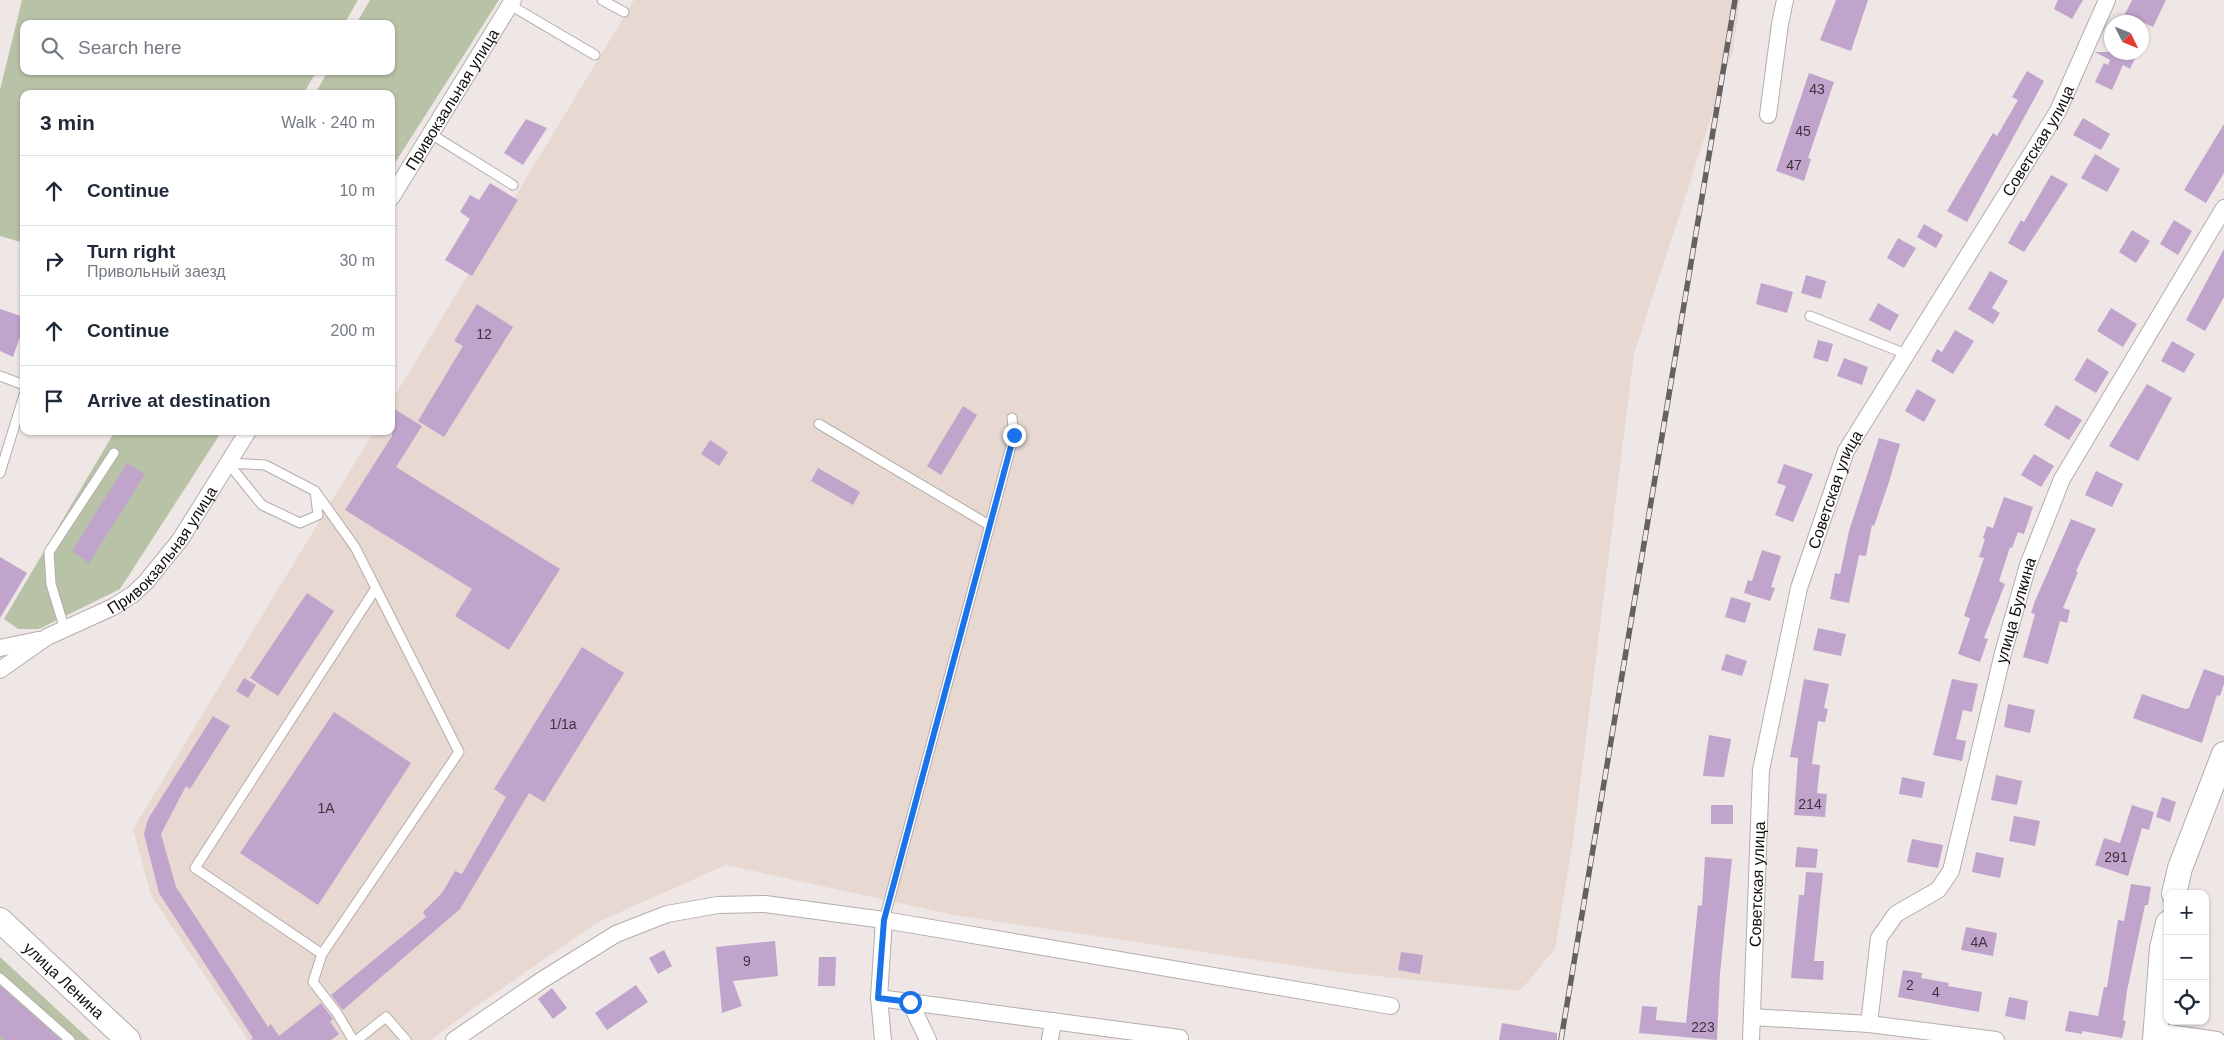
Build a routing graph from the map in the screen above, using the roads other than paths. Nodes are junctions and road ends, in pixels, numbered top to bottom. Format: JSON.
{"nodes":[{"id":1,"x":602,"y":0,"type":"edge"},
{"id":2,"x":1785,"y":0,"type":"edge"},
{"id":3,"x":2107,"y":0,"type":"edge"},
{"id":4,"x":511,"y":3,"type":"edge"},
{"id":5,"x":624,"y":12,"type":"dead end"},
{"id":6,"x":595,"y":55,"type":"dead end"},
{"id":7,"x":1768,"y":115,"type":"dead end"},
{"id":8,"x":431,"y":134,"type":"junction"},
{"id":9,"x":513,"y":185,"type":"dead end"},
{"id":10,"x":395,"y":192,"type":"edge"},
{"id":11,"x":2224,"y":208,"type":"edge"},
{"id":12,"x":1810,"y":316,"type":"dead end"},
{"id":13,"x":1906,"y":354,"type":"junction"},
{"id":14,"x":0,"y":376,"type":"edge"},
{"id":15,"x":20,"y":384,"type":"edge"},
{"id":16,"x":20,"y":408,"type":"edge"},
{"id":17,"x":1012,"y":418,"type":"dead end"},
{"id":18,"x":819,"y":424,"type":"dead end"},
{"id":19,"x":246,"y":435,"type":"edge"},
{"id":20,"x":114,"y":453,"type":"dead end"},
{"id":21,"x":228,"y":463,"type":"junction"},
{"id":22,"x":0,"y":473,"type":"edge"},
{"id":23,"x":315,"y":491,"type":"junction"},
{"id":24,"x":989,"y":526,"type":"junction"},
{"id":25,"x":376,"y":588,"type":"junction"},
{"id":26,"x":65,"y":630,"type":"junction"},
{"id":27,"x":47,"y":637,"type":"junction"},
{"id":28,"x":0,"y":648,"type":"edge"},
{"id":29,"x":0,"y":670,"type":"edge"},
{"id":30,"x":2224,"y":754,"type":"edge"},
{"id":31,"x":2175,"y":890,"type":"edge"},
{"id":32,"x":0,"y":920,"type":"edge"},
{"id":33,"x":884,"y":920,"type":"junction"},
{"id":34,"x":2165,"y":935,"type":"edge"},
{"id":35,"x":322,"y":954,"type":"junction"},
{"id":36,"x":0,"y":978,"type":"edge"},
{"id":37,"x":878,"y":998,"type":"junction"},
{"id":38,"x":910,"y":1002,"type":"junction"},
{"id":39,"x":1391,"y":1006,"type":"dead end"},
{"id":40,"x":1752,"y":1017,"type":"junction"},
{"id":41,"x":1053,"y":1021,"type":"junction"},
{"id":42,"x":1869,"y":1024,"type":"junction"},
{"id":43,"x":2155,"y":1035,"type":"edge"},
{"id":44,"x":1126,"y":1036,"type":"edge"},
{"id":45,"x":1180,"y":1038,"type":"dead end"},
{"id":46,"x":70,"y":1040,"type":"edge"},
{"id":47,"x":128,"y":1040,"type":"edge"},
{"id":48,"x":353,"y":1040,"type":"edge"},
{"id":49,"x":356,"y":1040,"type":"edge"},
{"id":50,"x":406,"y":1040,"type":"edge"},
{"id":51,"x":454,"y":1040,"type":"edge"},
{"id":52,"x":884,"y":1040,"type":"edge"},
{"id":53,"x":928,"y":1040,"type":"edge"},
{"id":54,"x":1050,"y":1040,"type":"edge"},
{"id":55,"x":1751,"y":1040,"type":"edge"},
{"id":56,"x":1996,"y":1040,"type":"edge"},
{"id":57,"x":2217,"y":1040,"type":"edge"}],
"edges":[{"from":1,"to":5,"type":"lane"},
{"from":2,"to":7,"type":"street"},
{"from":3,"to":13,"type":"street","name":"Советская улица"},
{"from":4,"to":6,"type":"lane"},
{"from":4,"to":8,"type":"street","name":"Привокзальная улица"},
{"from":8,"to":9,"type":"lane"},
{"from":8,"to":10,"type":"street","name":"Привокзальная улица"},
{"from":11,"to":42,"type":"street","name":"улица Булкина"},
{"from":12,"to":13,"type":"lane"},
{"from":13,"to":40,"type":"street","name":"Советская улица"},
{"from":14,"to":15,"type":"lane"},
{"from":16,"to":22,"type":"lane"},
{"from":17,"to":24,"type":"lane"},
{"from":18,"to":24,"type":"lane"},
{"from":19,"to":21,"type":"street","name":"Привокзальная улица"},
{"from":20,"to":26,"type":"lane"},
{"from":21,"to":23,"type":"lane"},
{"from":21,"to":23,"type":"lane"},
{"from":21,"to":26,"type":"street","name":"Привокзальная улица"},
{"from":23,"to":25,"type":"lane"},
{"from":24,"to":33,"type":"lane"},
{"from":25,"to":35,"type":"lane"},
{"from":25,"to":35,"type":"lane"},
{"from":26,"to":27,"type":"street","name":"Привокзальная улица"},
{"from":27,"to":28,"type":"street","name":"Привокзальная улица"},
{"from":27,"to":29,"type":"street","name":"Привокзальная улица"},
{"from":30,"to":31,"type":"main road"},
{"from":32,"to":47,"type":"main road","name":"улица Ленина"},
{"from":33,"to":37,"type":"street"},
{"from":33,"to":39,"type":"street"},
{"from":33,"to":51,"type":"street"},
{"from":34,"to":43,"type":"main road"},
{"from":35,"to":48,"type":"lane"},
{"from":36,"to":46,"type":"lane"},
{"from":37,"to":38,"type":"street"},
{"from":37,"to":52,"type":"street"},
{"from":38,"to":41,"type":"street"},
{"from":38,"to":53,"type":"street"},
{"from":40,"to":42,"type":"street"},
{"from":40,"to":55,"type":"street","name":"Советская улица"},
{"from":41,"to":44,"type":"street"},
{"from":41,"to":54,"type":"street"},
{"from":42,"to":56,"type":"street"},
{"from":43,"to":57,"type":"street"},
{"from":44,"to":45,"type":"street"},
{"from":49,"to":50,"type":"lane"}]}
